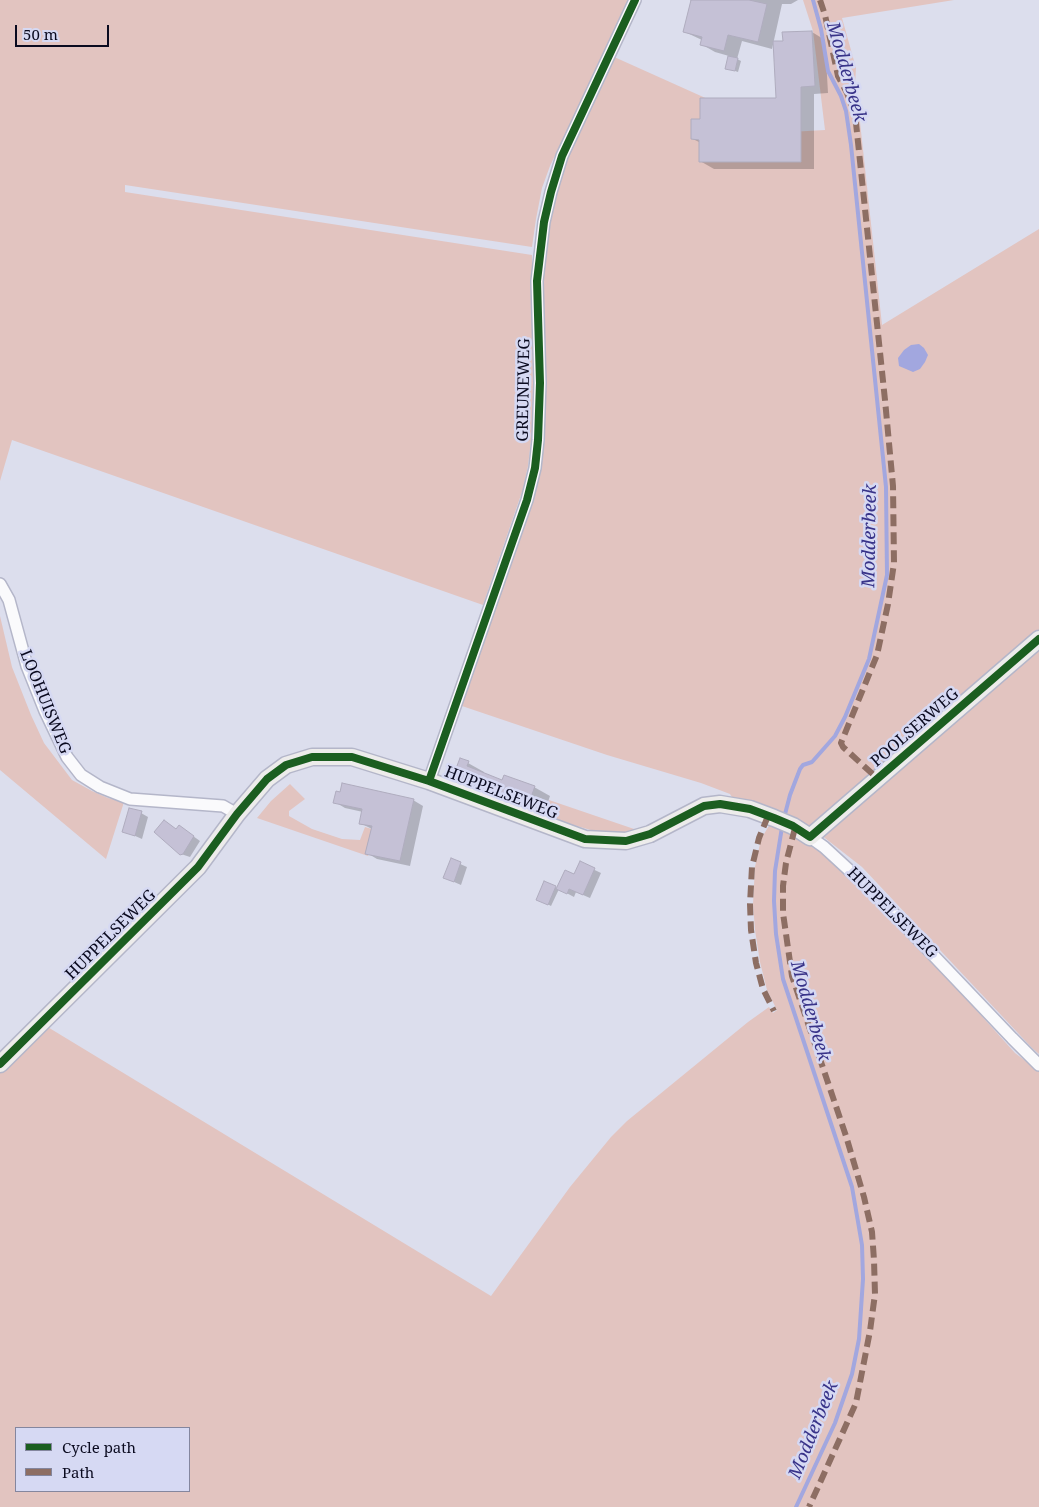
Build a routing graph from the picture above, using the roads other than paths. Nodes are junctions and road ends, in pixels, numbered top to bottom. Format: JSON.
{"nodes":[{"id":1,"x":635,"y":0,"type":"edge"},
{"id":2,"x":0,"y":584,"type":"edge"},
{"id":3,"x":1039,"y":640,"type":"edge"},
{"id":4,"x":428,"y":781,"type":"junction"},
{"id":5,"x":237,"y":814,"type":"junction"},
{"id":6,"x":810,"y":837,"type":"junction"},
{"id":7,"x":0,"y":1064,"type":"edge"},
{"id":8,"x":1039,"y":1065,"type":"edge"}],
"edges":[{"from":1,"to":4,"type":"street","name":"GREUNEWEG"},
{"from":2,"to":5,"type":"street","name":"LOOHUISWEG"},
{"from":3,"to":6,"type":"street","name":"POOLSERWEG"},
{"from":4,"to":5,"type":"street","name":"HUPPELSEWEG"},
{"from":4,"to":6,"type":"street","name":"HUPPELSEWEG"},
{"from":5,"to":7,"type":"street","name":"HUPPELSEWEG"},
{"from":6,"to":8,"type":"street","name":"HUPPELSEWEG"}]}
